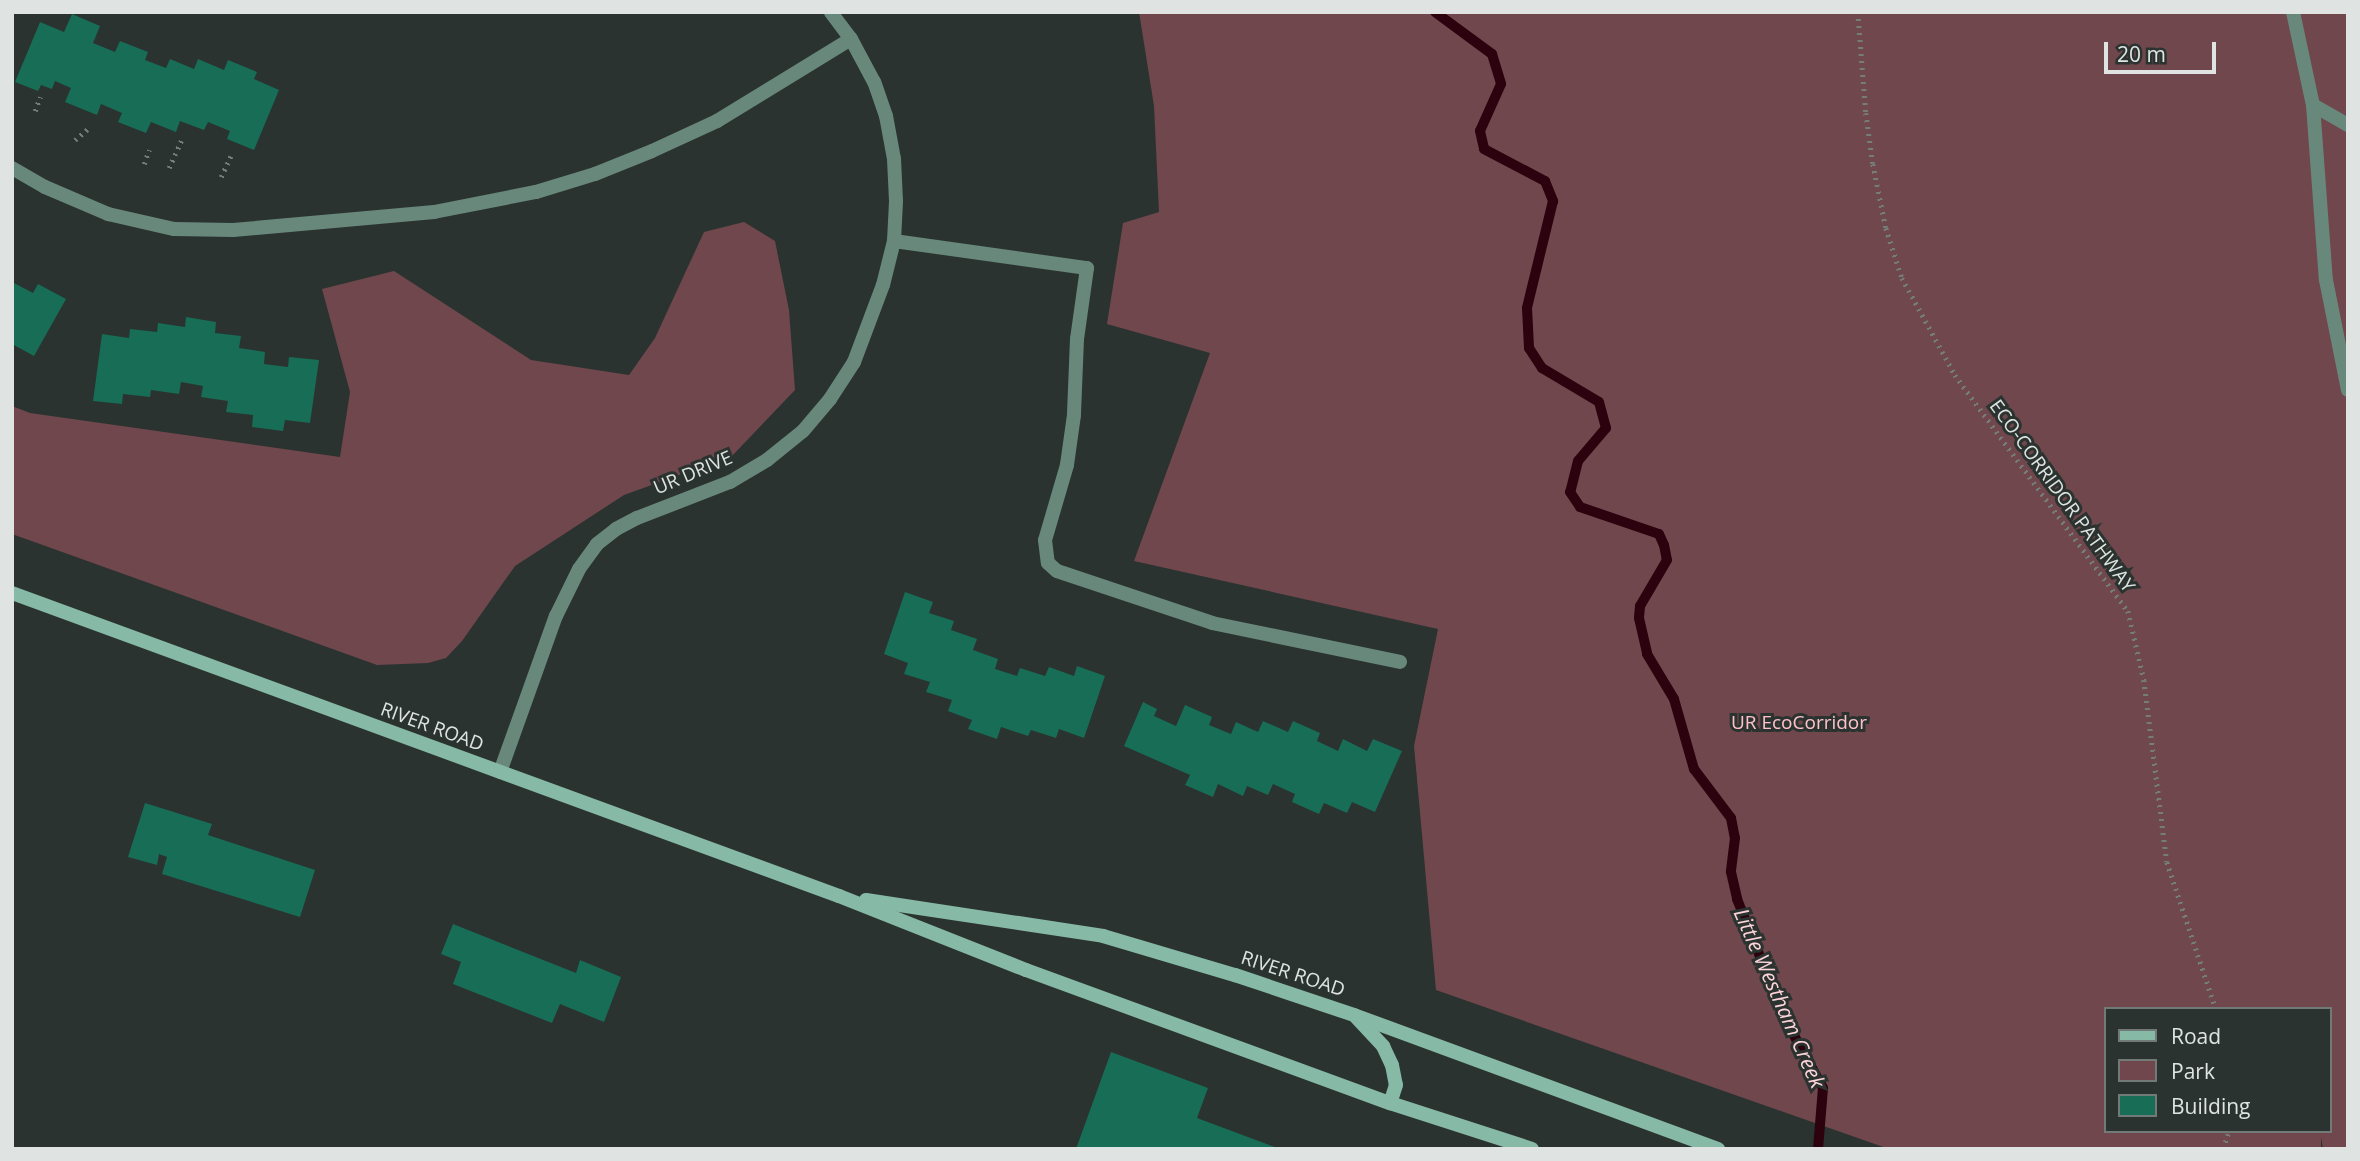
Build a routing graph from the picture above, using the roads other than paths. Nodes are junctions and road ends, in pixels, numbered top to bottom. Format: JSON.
{"nodes":[{"id":1,"x":831,"y":12,"type":"edge"},
{"id":2,"x":2293,"y":12,"type":"edge"},
{"id":3,"x":851,"y":38,"type":"junction"},
{"id":4,"x":2313,"y":105,"type":"junction"},
{"id":5,"x":2348,"y":125,"type":"edge"},
{"id":6,"x":12,"y":169,"type":"edge"},
{"id":7,"x":894,"y":241,"type":"junction"},
{"id":8,"x":2348,"y":390,"type":"edge"},
{"id":9,"x":12,"y":593,"type":"edge"},
{"id":10,"x":1400,"y":662,"type":"dead end"},
{"id":11,"x":500,"y":772,"type":"junction"},
{"id":12,"x":839,"y":895,"type":"junction"},
{"id":13,"x":1354,"y":1015,"type":"junction"},
{"id":14,"x":1390,"y":1103,"type":"junction"},
{"id":15,"x":1532,"y":1149,"type":"edge"},
{"id":16,"x":1718,"y":1149,"type":"edge"}],
"edges":[{"from":1,"to":3,"type":"street","name":"UR DRIVE"},
{"from":2,"to":4,"type":"street"},
{"from":3,"to":6,"type":"street"},
{"from":3,"to":7,"type":"street","name":"UR DRIVE"},
{"from":4,"to":5,"type":"street"},
{"from":4,"to":8,"type":"street"},
{"from":7,"to":10,"type":"street"},
{"from":7,"to":11,"type":"street","name":"UR DRIVE"},
{"from":9,"to":11,"type":"main road","name":"RIVER ROAD"},
{"from":11,"to":12,"type":"main road","name":"RIVER ROAD"},
{"from":12,"to":13,"type":"main road","name":"RIVER ROAD"},
{"from":12,"to":14,"type":"main road","name":"RIVER ROAD"},
{"from":13,"to":14,"type":"main road"},
{"from":13,"to":16,"type":"main road","name":"RIVER ROAD"},
{"from":14,"to":15,"type":"main road","name":"RIVER ROAD"}]}
